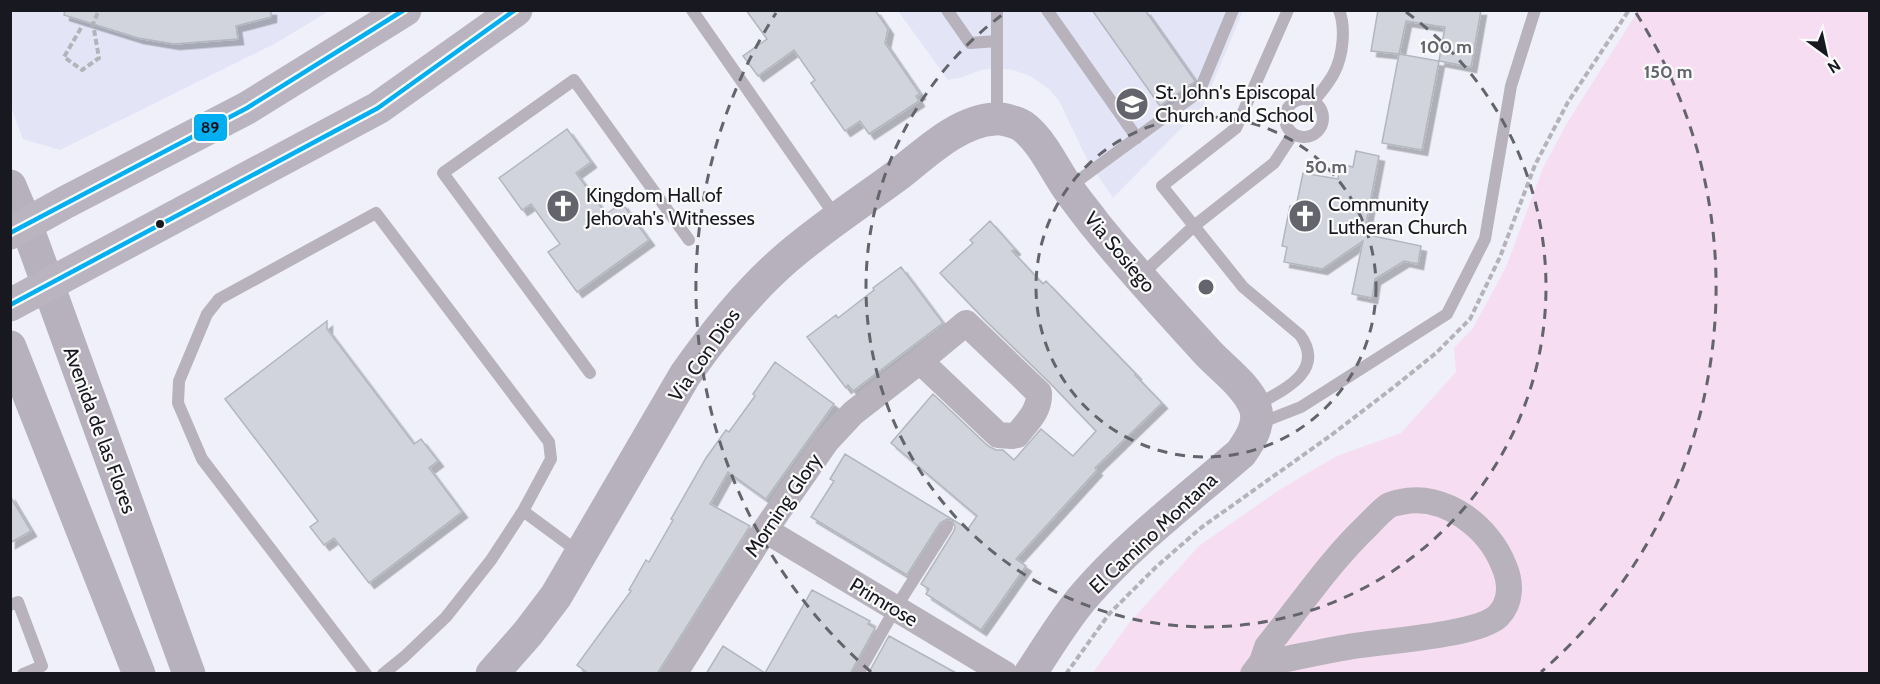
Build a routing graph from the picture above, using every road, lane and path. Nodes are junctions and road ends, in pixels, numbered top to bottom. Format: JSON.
{"nodes":[{"id":1,"x":99,"y":10,"type":"edge"},
{"id":2,"x":405,"y":10,"type":"edge"},
{"id":3,"x":516,"y":10,"type":"edge"},
{"id":4,"x":692,"y":10,"type":"edge"},
{"id":5,"x":946,"y":10,"type":"edge"},
{"id":6,"x":997,"y":10,"type":"edge"},
{"id":7,"x":1047,"y":10,"type":"edge"},
{"id":8,"x":1233,"y":10,"type":"edge"},
{"id":9,"x":1288,"y":10,"type":"edge"},
{"id":10,"x":1339,"y":10,"type":"edge"},
{"id":11,"x":1535,"y":10,"type":"edge"},
{"id":12,"x":81,"y":28,"type":"dead end"},
{"id":13,"x":997,"y":41,"type":"junction"},
{"id":14,"x":1314,"y":101,"type":"junction"},
{"id":15,"x":997,"y":118,"type":"junction"},
{"id":16,"x":1293,"y":134,"type":"junction"},
{"id":17,"x":1137,"y":138,"type":"junction"},
{"id":18,"x":10,"y":186,"type":"edge"},
{"id":19,"x":1068,"y":189,"type":"junction"},
{"id":20,"x":836,"y":218,"type":"junction"},
{"id":21,"x":1194,"y":226,"type":"junction"},
{"id":22,"x":18,"y":229,"type":"edge"},
{"id":23,"x":689,"y":240,"type":"dead end"},
{"id":24,"x":1139,"y":276,"type":"junction"},
{"id":25,"x":48,"y":286,"type":"junction"},
{"id":26,"x":10,"y":305,"type":"edge"},
{"id":27,"x":10,"y":347,"type":"edge"},
{"id":28,"x":920,"y":361,"type":"junction"},
{"id":29,"x":590,"y":373,"type":"dead end"},
{"id":30,"x":1252,"y":407,"type":"junction"},
{"id":31,"x":523,"y":511,"type":"junction"},
{"id":32,"x":947,"y":527,"type":"dead end"},
{"id":33,"x":765,"y":530,"type":"junction"},
{"id":34,"x":581,"y":554,"type":"junction"},
{"id":35,"x":10,"y":605,"type":"edge"},
{"id":36,"x":895,"y":609,"type":"junction"},
{"id":37,"x":1258,"y":668,"type":"edge"},
{"id":38,"x":497,"y":672,"type":"edge"},
{"id":39,"x":23,"y":674,"type":"edge"},
{"id":40,"x":139,"y":674,"type":"edge"},
{"id":41,"x":189,"y":674,"type":"edge"},
{"id":42,"x":366,"y":674,"type":"edge"},
{"id":43,"x":383,"y":674,"type":"edge"},
{"id":44,"x":674,"y":674,"type":"edge"},
{"id":45,"x":858,"y":674,"type":"edge"},
{"id":46,"x":1005,"y":674,"type":"edge"},
{"id":47,"x":1030,"y":674,"type":"edge"}],
"edges":[{"from":1,"to":12,"type":"path"},
{"from":2,"to":22,"type":"main road"},
{"from":3,"to":25,"type":"main road"},
{"from":4,"to":20,"type":"lane"},
{"from":5,"to":13,"type":"lane"},
{"from":6,"to":13,"type":"lane"},
{"from":7,"to":17,"type":"lane"},
{"from":8,"to":17,"type":"lane"},
{"from":9,"to":21,"type":"lane"},
{"from":10,"to":14,"type":"lane"},
{"from":11,"to":30,"type":"lane"},
{"from":13,"to":15,"type":"lane"},
{"from":14,"to":16,"type":"lane"},
{"from":14,"to":16,"type":"lane"},
{"from":15,"to":19,"type":"street","name":"Via Sosiego"},
{"from":15,"to":20,"type":"street","name":"Via Con Dios"},
{"from":16,"to":21,"type":"lane"},
{"from":17,"to":19,"type":"lane"},
{"from":18,"to":22,"type":"street","name":"Avenida de las Flores"},
{"from":19,"to":24,"type":"street","name":"Via Sosiego"},
{"from":20,"to":34,"type":"street","name":"Via Con Dios"},
{"from":21,"to":24,"type":"lane"},
{"from":21,"to":30,"type":"lane"},
{"from":22,"to":25,"type":"street","name":"Avenida de las Flores"},
{"from":23,"to":29,"type":"lane"},
{"from":24,"to":30,"type":"street","name":"Via Sosiego"},
{"from":25,"to":26,"type":"main road"},
{"from":25,"to":41,"type":"street","name":"Avenida de las Flores"},
{"from":27,"to":40,"type":"street"},
{"from":28,"to":28,"type":"street","name":"Morning Glory"},
{"from":28,"to":33,"type":"street","name":"Morning Glory"},
{"from":30,"to":47,"type":"street","name":"El Camino Montana"},
{"from":31,"to":34,"type":"lane"},
{"from":31,"to":42,"type":"lane"},
{"from":31,"to":43,"type":"lane"},
{"from":32,"to":36,"type":"lane"},
{"from":33,"to":36,"type":"street","name":"Primrose"},
{"from":33,"to":44,"type":"street","name":"Morning Glory"},
{"from":34,"to":38,"type":"street","name":"Via Con Dios"},
{"from":35,"to":39,"type":"lane"},
{"from":36,"to":45,"type":"lane"},
{"from":36,"to":46,"type":"street","name":"Primrose"},
{"from":37,"to":37,"type":"street"}]}
